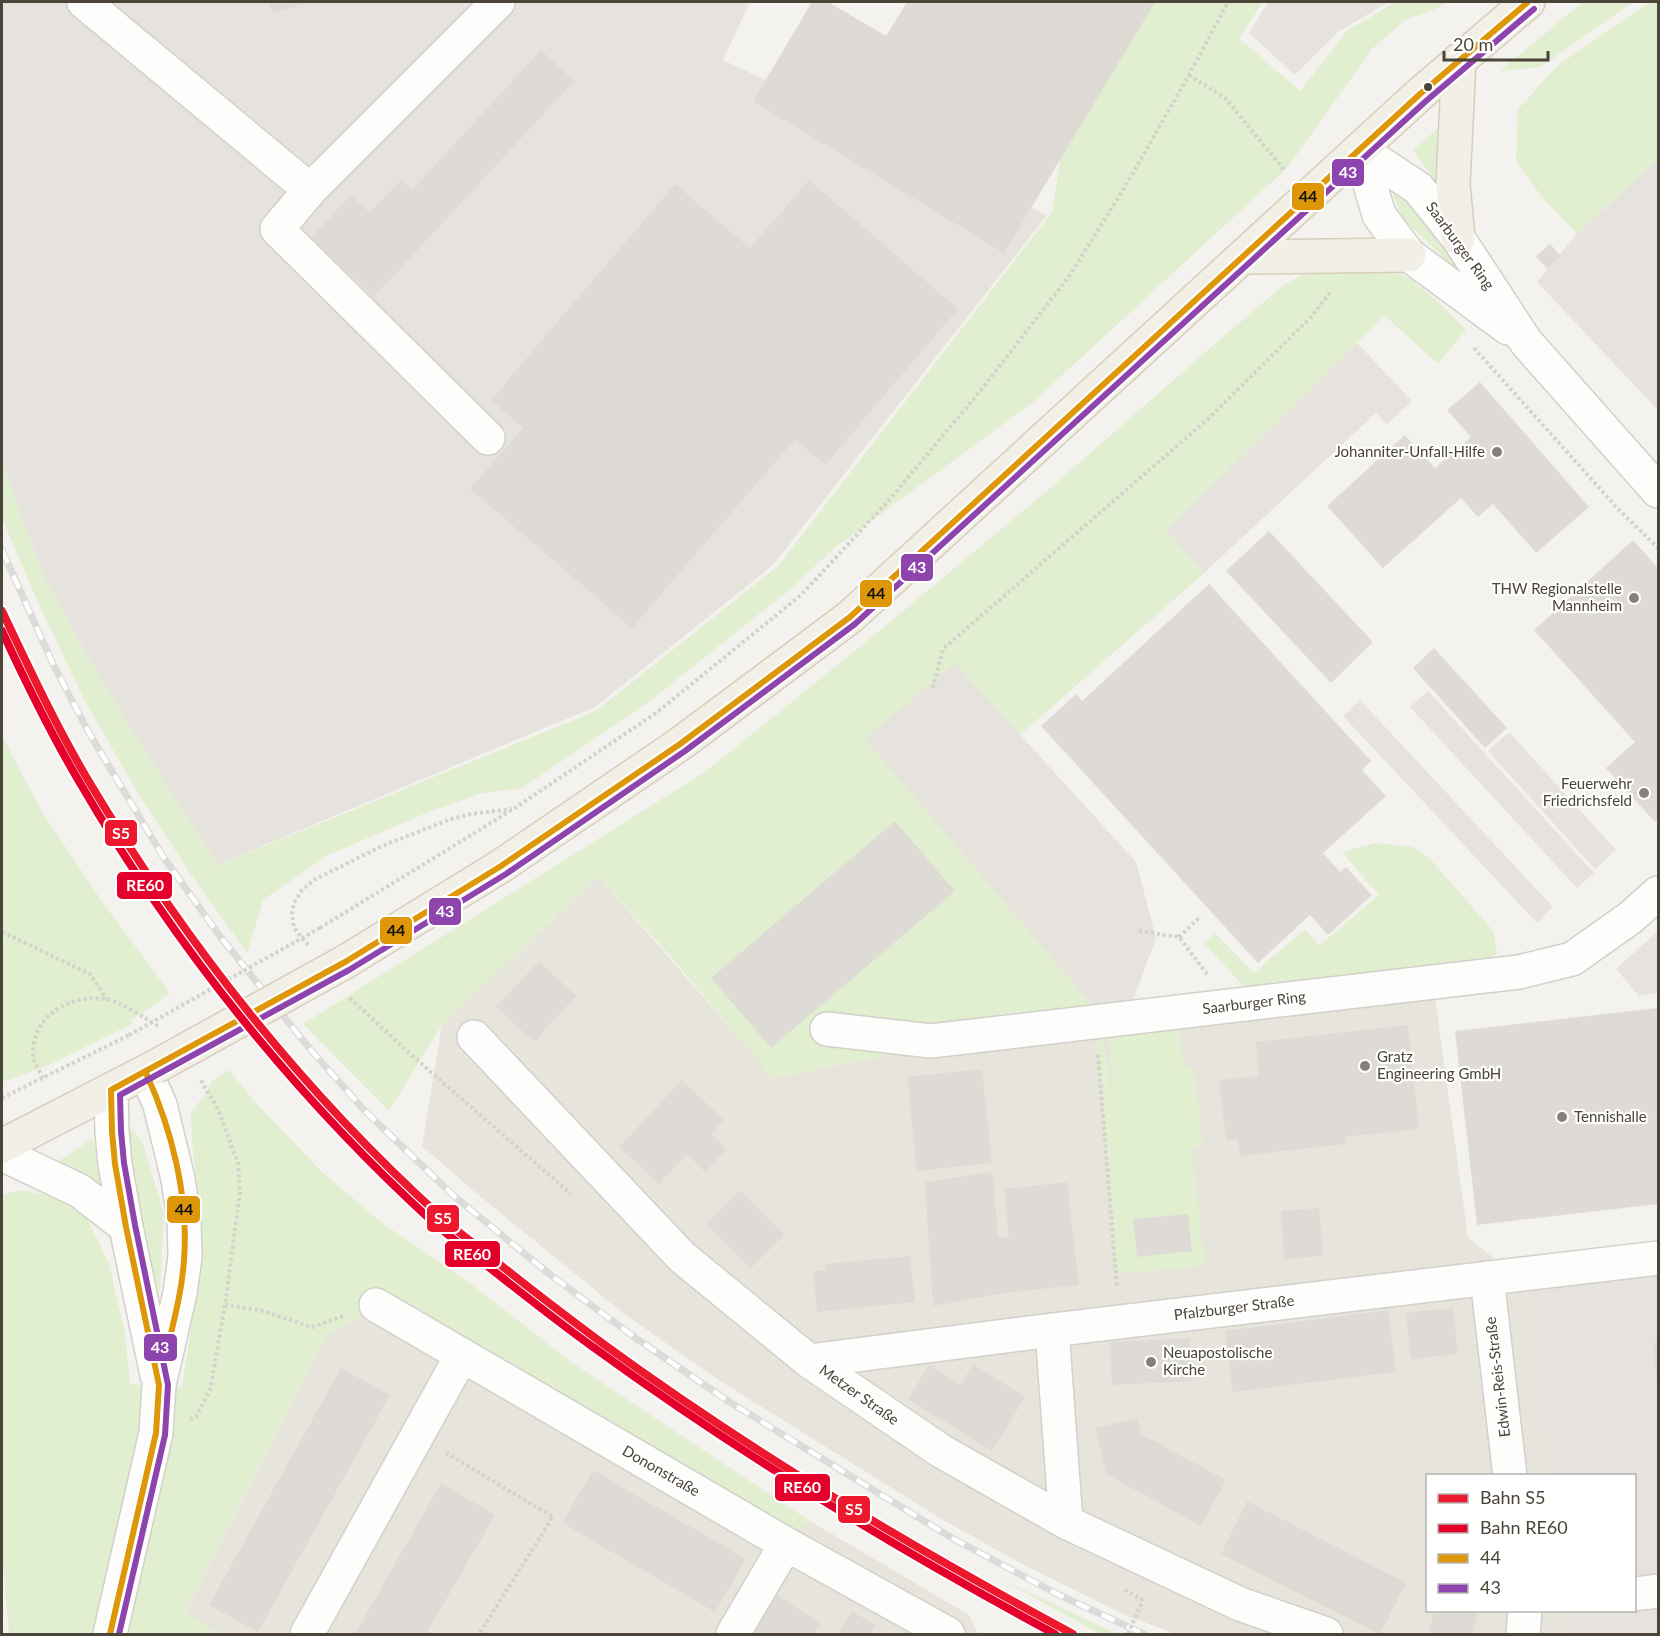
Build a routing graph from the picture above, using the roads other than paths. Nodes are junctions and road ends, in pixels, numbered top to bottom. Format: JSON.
{"nodes":[{"id":1,"x":84,"y":2,"type":"edge"},
{"id":2,"x":498,"y":2,"type":"edge"},
{"id":3,"x":1528,"y":2,"type":"edge"},
{"id":4,"x":1459,"y":60,"type":"junction"},
{"id":5,"x":1360,"y":150,"type":"junction"},
{"id":6,"x":310,"y":190,"type":"junction"},
{"id":7,"x":1458,"y":238,"type":"junction"},
{"id":8,"x":1409,"y":255,"type":"junction"},
{"id":9,"x":1243,"y":257,"type":"junction"},
{"id":10,"x":1526,"y":342,"type":"junction"},
{"id":11,"x":488,"y":438,"type":"dead end"},
{"id":12,"x":1659,"y":491,"type":"edge"},
{"id":13,"x":1659,"y":893,"type":"edge"},
{"id":14,"x":827,"y":1029,"type":"dead end"},
{"id":15,"x":474,"y":1037,"type":"dead end"},
{"id":16,"x":150,"y":1070,"type":"junction"},
{"id":17,"x":111,"y":1090,"type":"junction"},
{"id":18,"x":2,"y":1146,"type":"edge"},
{"id":19,"x":2,"y":1154,"type":"edge"},
{"id":20,"x":126,"y":1227,"type":"junction"},
{"id":21,"x":1659,"y":1258,"type":"edge"},
{"id":22,"x":1487,"y":1278,"type":"junction"},
{"id":23,"x":376,"y":1305,"type":"road end"},
{"id":24,"x":1052,"y":1330,"type":"junction"},
{"id":25,"x":462,"y":1355,"type":"junction"},
{"id":26,"x":810,"y":1361,"type":"junction"},
{"id":27,"x":159,"y":1385,"type":"junction"},
{"id":28,"x":1510,"y":1474,"type":"edge"},
{"id":29,"x":1066,"y":1522,"type":"junction"},
{"id":30,"x":786,"y":1545,"type":"junction"},
{"id":31,"x":1659,"y":1591,"type":"edge"},
{"id":32,"x":1636,"y":1594,"type":"edge"},
{"id":33,"x":1525,"y":1612,"type":"edge"},
{"id":34,"x":110,"y":1635,"type":"edge"},
{"id":35,"x":307,"y":1635,"type":"edge"},
{"id":36,"x":733,"y":1635,"type":"edge"},
{"id":37,"x":948,"y":1635,"type":"edge"},
{"id":38,"x":1326,"y":1635,"type":"edge"},
{"id":39,"x":1523,"y":1635,"type":"edge"}],
"edges":[{"from":1,"to":6,"type":"street"},
{"from":2,"to":6,"type":"street"},
{"from":3,"to":4,"type":"main road"},
{"from":4,"to":5,"type":"main road"},
{"from":4,"to":7,"type":"main road"},
{"from":5,"to":7,"type":"street","name":"Saarburger Ring"},
{"from":5,"to":8,"type":"street","name":"Saarburger Ring"},
{"from":5,"to":9,"type":"main road"},
{"from":6,"to":11,"type":"street"},
{"from":7,"to":10,"type":"street","name":"Saarburger Ring"},
{"from":8,"to":9,"type":"main road"},
{"from":8,"to":10,"type":"street","name":"Saarburger Ring"},
{"from":9,"to":16,"type":"main road","bridge":true},
{"from":10,"to":12,"type":"street","name":"Saarburger Ring"},
{"from":13,"to":14,"type":"street","name":"Saarburger Ring"},
{"from":15,"to":26,"type":"street","name":"Metzer Straße"},
{"from":16,"to":17,"type":"main road"},
{"from":16,"to":27,"type":"street"},
{"from":17,"to":18,"type":"main road"},
{"from":17,"to":20,"type":"street"},
{"from":19,"to":20,"type":"street"},
{"from":20,"to":27,"type":"street"},
{"from":21,"to":22,"type":"street","name":"Pfalzburger Straße"},
{"from":22,"to":24,"type":"street","name":"Pfalzburger Straße"},
{"from":22,"to":28,"type":"street","name":"Edwin-Reis-Straße"},
{"from":23,"to":25,"type":"street","name":"Dononstraße"},
{"from":24,"to":26,"type":"street","name":"Pfalzburger Straße"},
{"from":24,"to":29,"type":"street"},
{"from":25,"to":30,"type":"street","name":"Dononstraße"},
{"from":25,"to":35,"type":"street"},
{"from":26,"to":29,"type":"street","name":"Metzer Straße"},
{"from":27,"to":34,"type":"street"},
{"from":29,"to":38,"type":"street","name":"Metzer Straße"},
{"from":30,"to":36,"type":"street"},
{"from":30,"to":37,"type":"street","name":"Dononstraße"},
{"from":31,"to":32,"type":"street"},
{"from":33,"to":39,"type":"street"}]}
